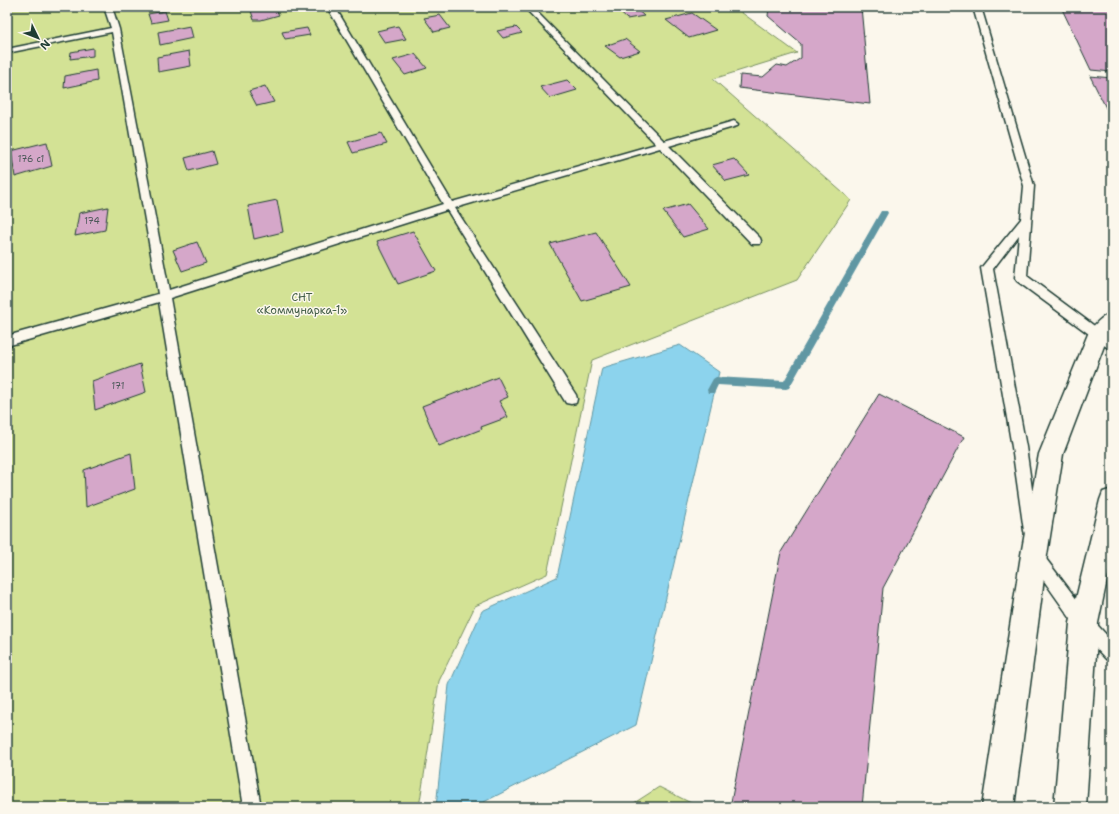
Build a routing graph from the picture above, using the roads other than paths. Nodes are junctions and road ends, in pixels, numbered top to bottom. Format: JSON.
{"nodes":[{"id":1,"x":108,"y":7,"type":"edge"},
{"id":2,"x":331,"y":7,"type":"edge"},
{"id":3,"x":528,"y":7,"type":"edge"},
{"id":4,"x":977,"y":7,"type":"edge"},
{"id":5,"x":114,"y":29,"type":"junction"},
{"id":6,"x":7,"y":51,"type":"edge"},
{"id":7,"x":734,"y":124,"type":"dead end"},
{"id":8,"x":662,"y":145,"type":"junction"},
{"id":9,"x":449,"y":206,"type":"junction"},
{"id":10,"x":1026,"y":220,"type":"junction"},
{"id":11,"x":756,"y":241,"type":"dead end"},
{"id":12,"x":164,"y":296,"type":"junction"},
{"id":13,"x":1107,"y":333,"type":"edge"},
{"id":14,"x":7,"y":341,"type":"edge"},
{"id":15,"x":571,"y":399,"type":"dead end"},
{"id":16,"x":1112,"y":500,"type":"edge"},
{"id":17,"x":1034,"y":555,"type":"junction"},
{"id":18,"x":1084,"y":623,"type":"junction"},
{"id":19,"x":1112,"y":653,"type":"edge"},
{"id":20,"x":252,"y":807,"type":"edge"},
{"id":21,"x":998,"y":807,"type":"edge"},
{"id":22,"x":1070,"y":807,"type":"edge"}],
"edges":[{"from":1,"to":5,"type":"lane"},
{"from":2,"to":9,"type":"lane"},
{"from":3,"to":8,"type":"lane"},
{"from":4,"to":10,"type":"lane"},
{"from":5,"to":6,"type":"lane"},
{"from":5,"to":12,"type":"lane"},
{"from":7,"to":8,"type":"lane"},
{"from":8,"to":9,"type":"lane"},
{"from":8,"to":11,"type":"lane"},
{"from":9,"to":12,"type":"lane"},
{"from":9,"to":15,"type":"lane"},
{"from":10,"to":13,"type":"lane"},
{"from":10,"to":17,"type":"lane"},
{"from":12,"to":14,"type":"lane"},
{"from":12,"to":20,"type":"lane"},
{"from":13,"to":17,"type":"street"},
{"from":16,"to":18,"type":"street"},
{"from":17,"to":18,"type":"lane"},
{"from":17,"to":21,"type":"street"},
{"from":18,"to":19,"type":"lane"},
{"from":18,"to":22,"type":"street"}]}
